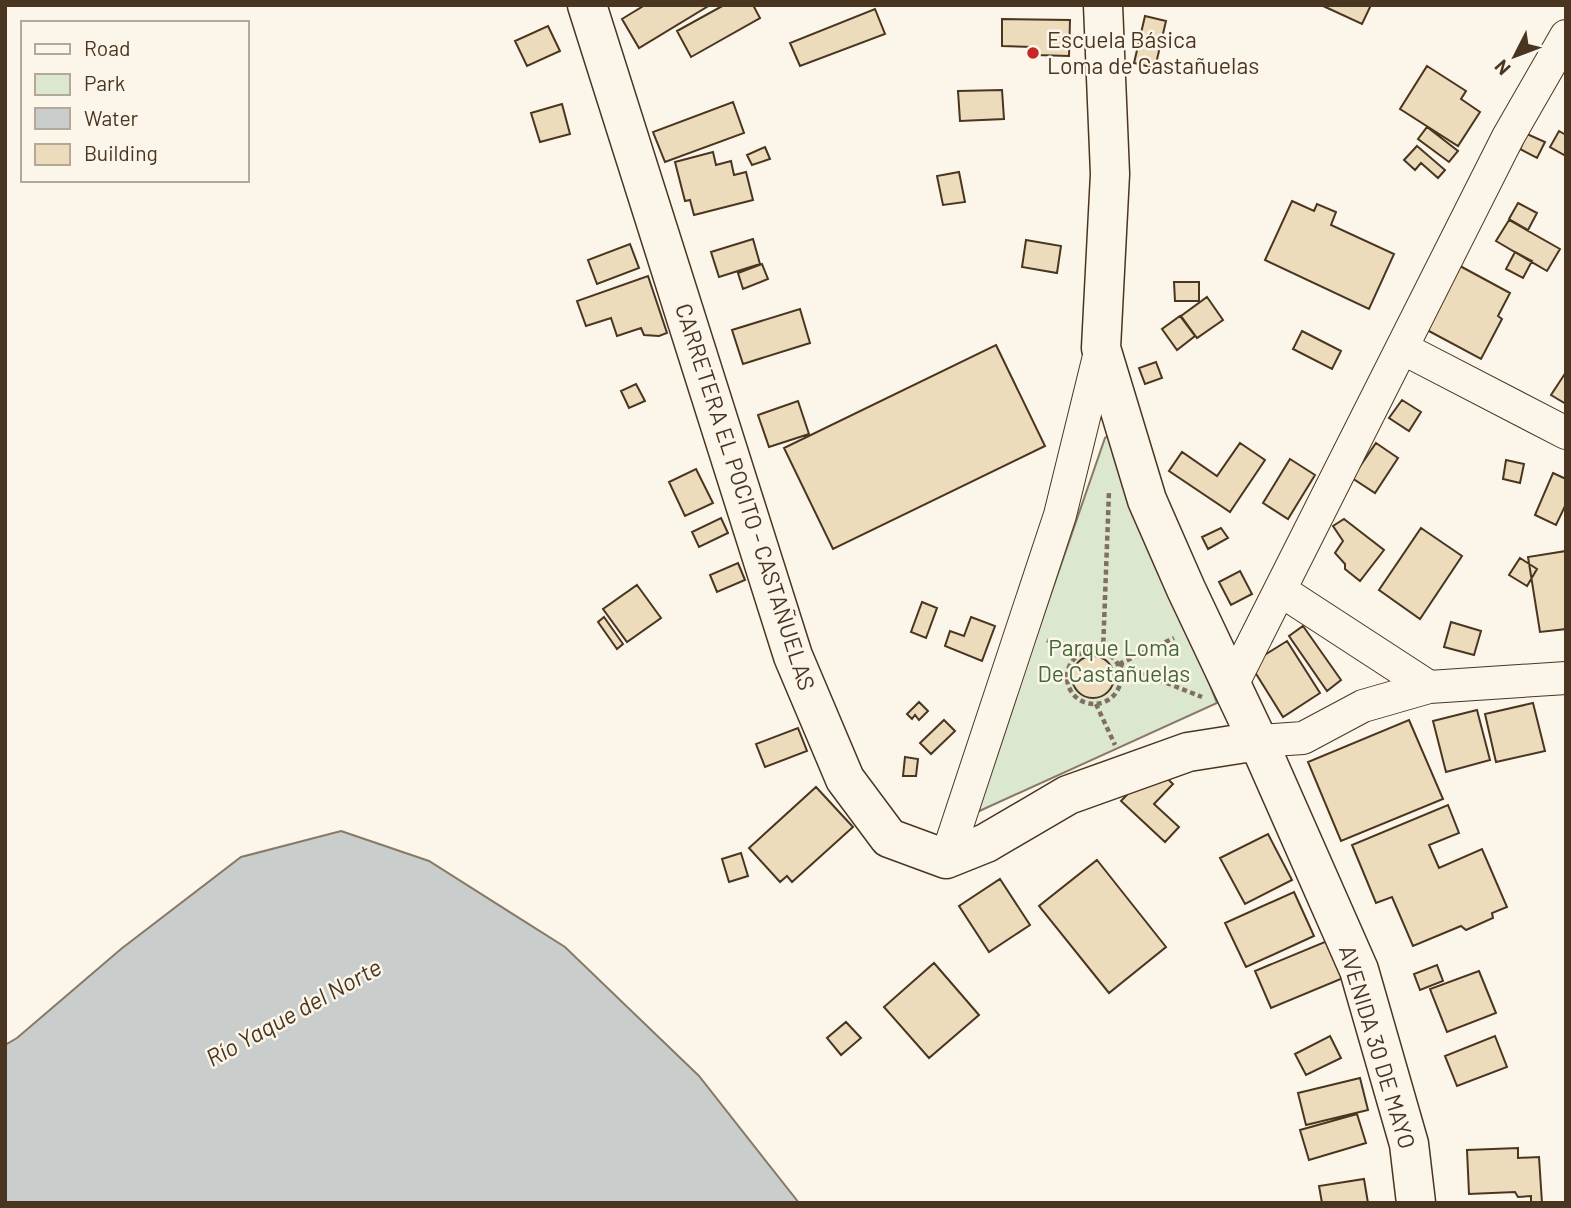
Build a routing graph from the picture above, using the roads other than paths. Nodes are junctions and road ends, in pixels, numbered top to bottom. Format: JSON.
{"nodes":[{"id":1,"x":587,"y":5,"type":"edge"},
{"id":2,"x":1103,"y":5,"type":"edge"},
{"id":3,"x":1563,"y":45,"type":"edge"},
{"id":4,"x":1101,"y":348,"type":"junction"},
{"id":5,"x":1402,"y":348,"type":"junction"},
{"id":6,"x":1566,"y":433,"type":"edge"},
{"id":7,"x":1280,"y":590,"type":"junction"},
{"id":8,"x":1566,"y":678,"type":"edge"},
{"id":9,"x":1429,"y":687,"type":"junction"},
{"id":10,"x":1219,"y":692,"type":"junction"},
{"id":11,"x":1258,"y":741,"type":"junction"},
{"id":12,"x":946,"y":859,"type":"junction"},
{"id":13,"x":1416,"y":1203,"type":"edge"}],
"edges":[{"from":1,"to":12,"type":"main road","name":"CARRETERA EL POCITO - CASTAÑUELAS"},
{"from":2,"to":4,"type":"main road","name":"AVENIDA 30 DE MAYO"},
{"from":3,"to":5,"type":"street"},
{"from":4,"to":10,"type":"main road","name":"AVENIDA 30 DE MAYO"},
{"from":4,"to":12,"type":"street"},
{"from":5,"to":6,"type":"street"},
{"from":5,"to":7,"type":"street"},
{"from":7,"to":9,"type":"street"},
{"from":7,"to":10,"type":"street"},
{"from":8,"to":9,"type":"street"},
{"from":9,"to":11,"type":"street"},
{"from":10,"to":11,"type":"main road","name":"AVENIDA 30 DE MAYO"},
{"from":11,"to":12,"type":"main road"},
{"from":11,"to":13,"type":"main road","name":"AVENIDA 30 DE MAYO"}]}
